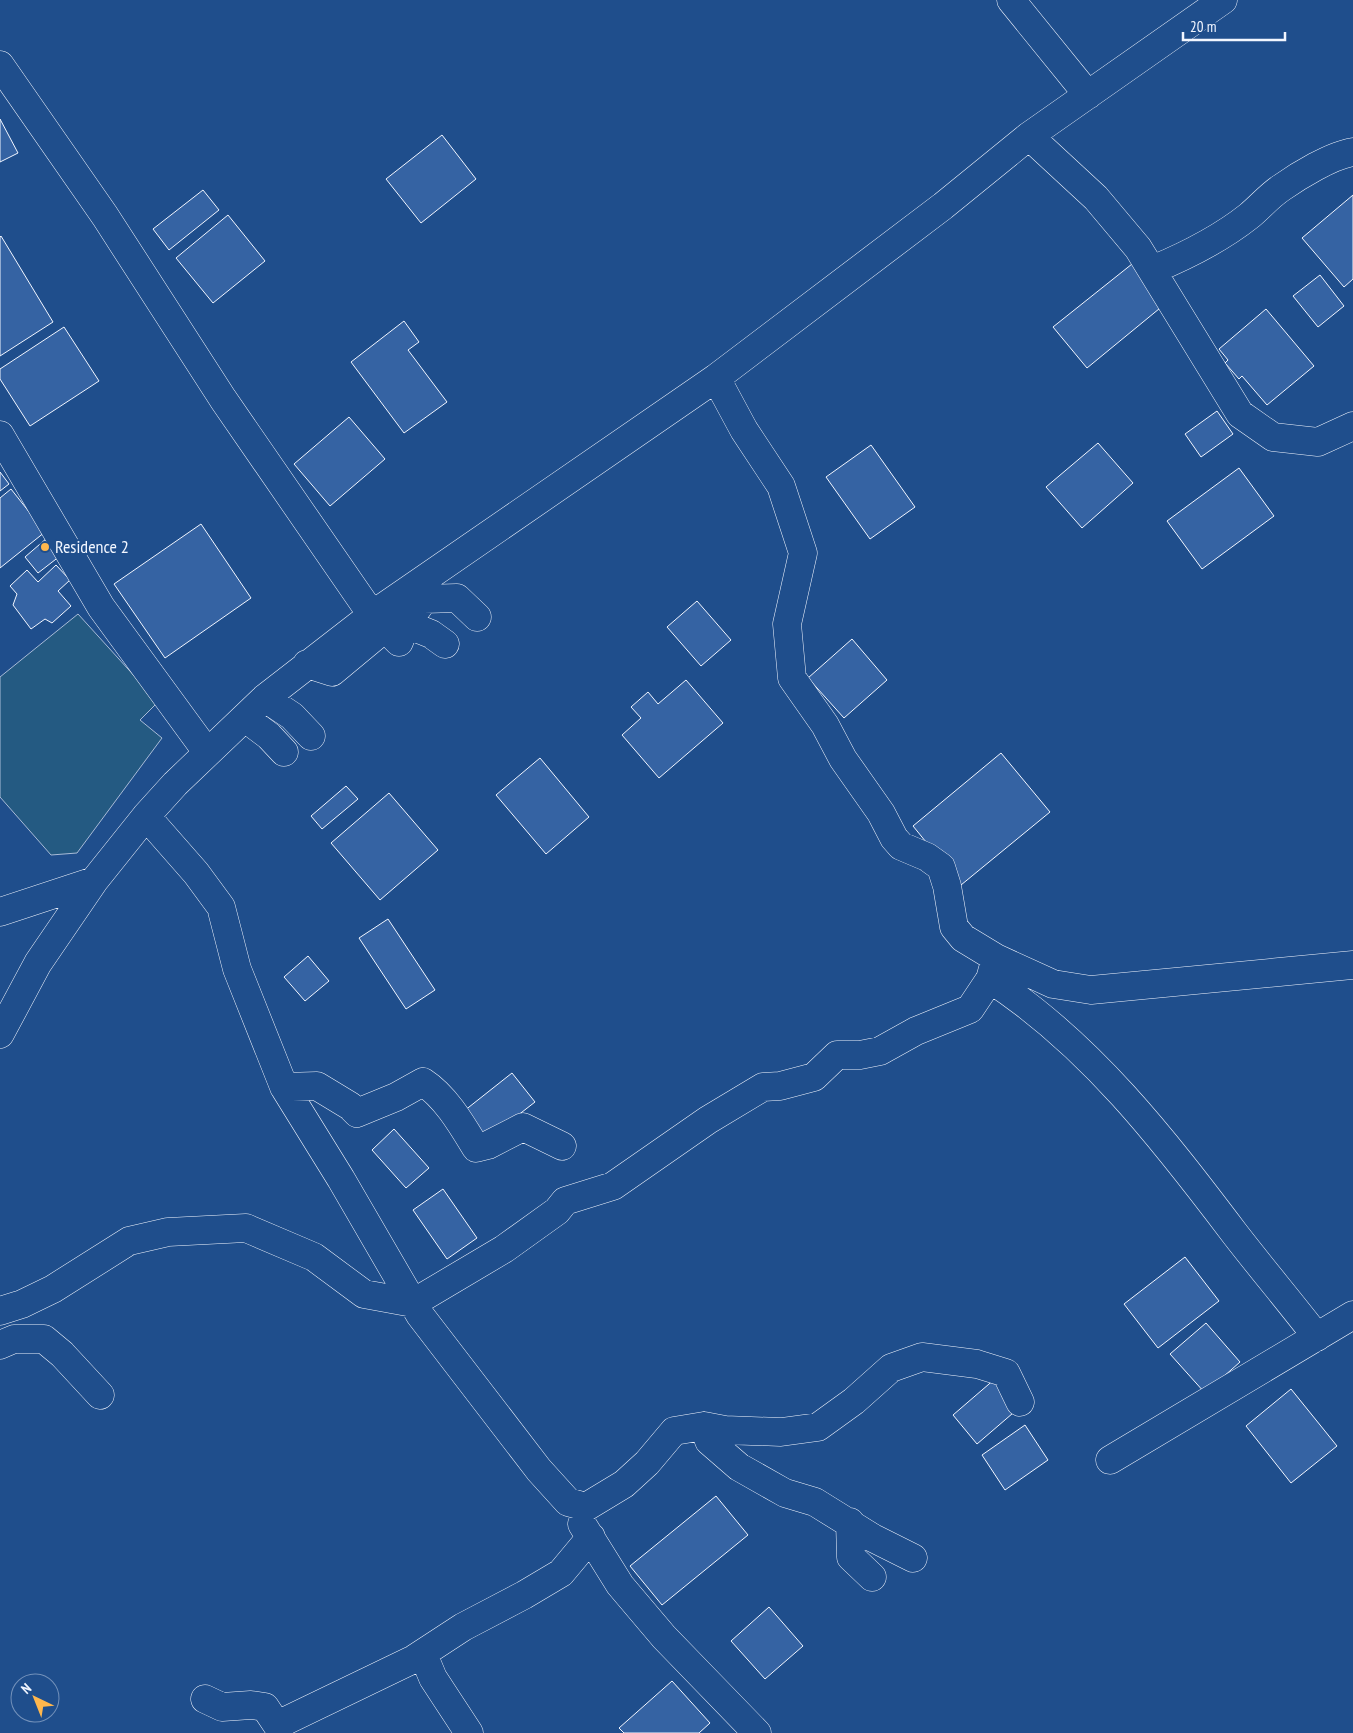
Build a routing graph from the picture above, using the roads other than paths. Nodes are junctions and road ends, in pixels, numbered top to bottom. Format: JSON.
{"nodes":[{"id":1,"x":1010,"y":0,"type":"edge"},
{"id":2,"x":1223,"y":0,"type":"edge"},
{"id":3,"x":0,"y":65,"type":"edge"},
{"id":4,"x":1088,"y":95,"type":"junction"},
{"id":5,"x":1029,"y":136,"type":"junction"},
{"id":6,"x":1353,"y":152,"type":"edge"},
{"id":7,"x":1152,"y":270,"type":"junction"},
{"id":8,"x":716,"y":378,"type":"junction"},
{"id":9,"x":1353,"y":426,"type":"edge"},
{"id":10,"x":0,"y":435,"type":"edge"},
{"id":11,"x":477,"y":617,"type":"dead end"},
{"id":12,"x":396,"y":633,"type":"junction"},
{"id":13,"x":445,"y":644,"type":"dead end"},
{"id":14,"x":265,"y":698,"type":"junction"},
{"id":15,"x":244,"y":718,"type":"junction"},
{"id":16,"x":311,"y":736,"type":"dead end"},
{"id":17,"x":207,"y":752,"type":"junction"},
{"id":18,"x":284,"y":752,"type":"dead end"},
{"id":19,"x":146,"y":816,"type":"junction"},
{"id":20,"x":94,"y":881,"type":"junction"},
{"id":21,"x":0,"y":912,"type":"edge"},
{"id":22,"x":1353,"y":965,"type":"edge"},
{"id":23,"x":993,"y":969,"type":"junction"},
{"id":24,"x":0,"y":1034,"type":"edge"},
{"id":25,"x":284,"y":1087,"type":"junction"},
{"id":26,"x":562,"y":1146,"type":"dead end"},
{"id":27,"x":413,"y":1303,"type":"junction"},
{"id":28,"x":0,"y":1311,"type":"edge"},
{"id":29,"x":1353,"y":1315,"type":"edge"},
{"id":30,"x":1317,"y":1337,"type":"junction"},
{"id":31,"x":0,"y":1345,"type":"edge"},
{"id":32,"x":100,"y":1395,"type":"dead end"},
{"id":33,"x":1020,"y":1402,"type":"dead end"},
{"id":34,"x":704,"y":1426,"type":"junction"},
{"id":35,"x":1110,"y":1460,"type":"dead end"},
{"id":36,"x":568,"y":1502,"type":"junction"},
{"id":37,"x":850,"y":1522,"type":"junction"},
{"id":38,"x":591,"y":1537,"type":"junction"},
{"id":39,"x":913,"y":1558,"type":"dead end"},
{"id":40,"x":872,"y":1576,"type":"dead end"},
{"id":41,"x":422,"y":1654,"type":"junction"},
{"id":42,"x":205,"y":1699,"type":"dead end"},
{"id":43,"x":469,"y":1733,"type":"edge"},
{"id":44,"x":756,"y":1733,"type":"edge"}],
"edges":[{"from":1,"to":4,"type":"street"},
{"from":2,"to":4,"type":"street"},
{"from":3,"to":12,"type":"street"},
{"from":4,"to":5,"type":"street"},
{"from":5,"to":7,"type":"street"},
{"from":5,"to":8,"type":"street"},
{"from":6,"to":7,"type":"street"},
{"from":7,"to":9,"type":"street"},
{"from":8,"to":12,"type":"street"},
{"from":8,"to":23,"type":"street"},
{"from":10,"to":17,"type":"street"},
{"from":11,"to":12,"type":"street"},
{"from":12,"to":13,"type":"street"},
{"from":12,"to":14,"type":"street"},
{"from":14,"to":15,"type":"street"},
{"from":14,"to":16,"type":"street"},
{"from":15,"to":17,"type":"street"},
{"from":15,"to":18,"type":"street"},
{"from":17,"to":19,"type":"street"},
{"from":19,"to":20,"type":"street"},
{"from":19,"to":25,"type":"street"},
{"from":20,"to":21,"type":"street"},
{"from":20,"to":24,"type":"street"},
{"from":22,"to":23,"type":"street"},
{"from":23,"to":27,"type":"street"},
{"from":23,"to":30,"type":"street"},
{"from":25,"to":26,"type":"street"},
{"from":25,"to":27,"type":"street"},
{"from":27,"to":28,"type":"street"},
{"from":27,"to":36,"type":"street"},
{"from":29,"to":30,"type":"street"},
{"from":30,"to":35,"type":"street"},
{"from":31,"to":32,"type":"street"},
{"from":33,"to":34,"type":"street"},
{"from":34,"to":36,"type":"street"},
{"from":34,"to":37,"type":"street"},
{"from":36,"to":38,"type":"street"},
{"from":37,"to":39,"type":"street"},
{"from":37,"to":40,"type":"street"},
{"from":38,"to":41,"type":"street"},
{"from":38,"to":44,"type":"street"},
{"from":41,"to":42,"type":"street"},
{"from":41,"to":43,"type":"street"}]}
